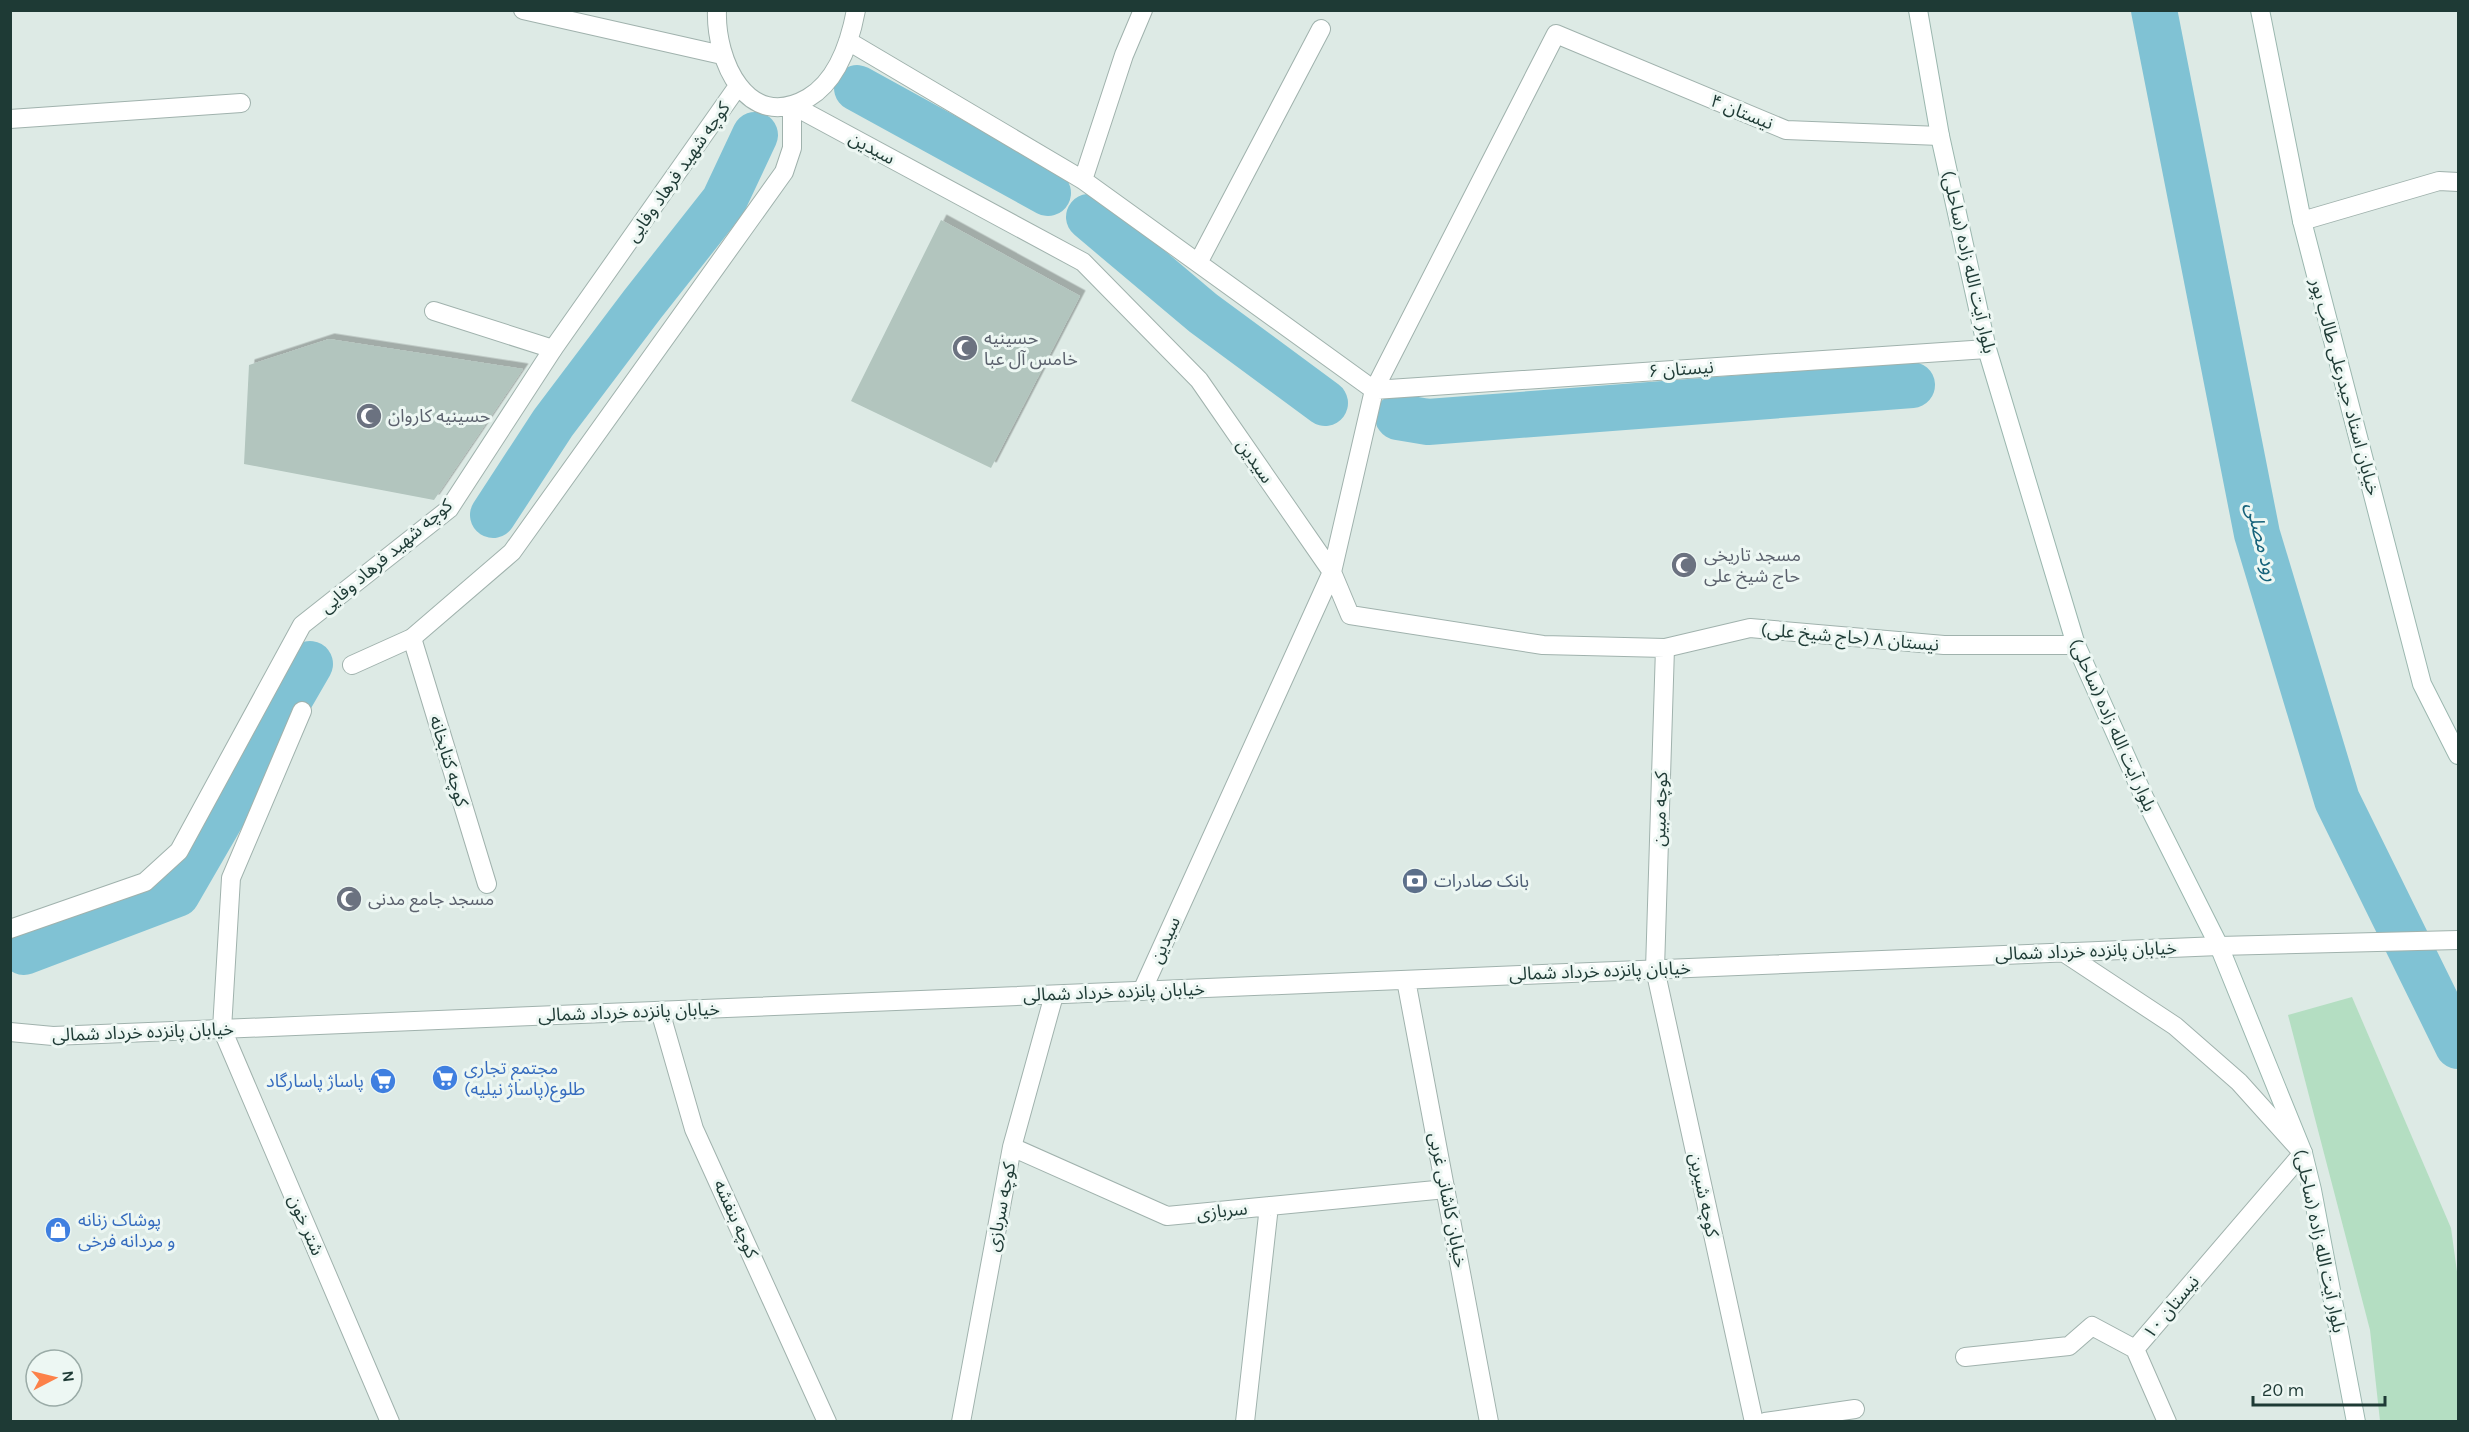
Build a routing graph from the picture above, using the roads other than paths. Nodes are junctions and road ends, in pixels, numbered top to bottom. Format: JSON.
{"nodes":[{"id":1,"x":523,"y":10,"type":"edge"},
{"id":2,"x":717,"y":10,"type":"edge"},
{"id":3,"x":856,"y":10,"type":"edge"},
{"id":4,"x":1143,"y":10,"type":"edge"},
{"id":5,"x":1918,"y":10,"type":"edge"},
{"id":6,"x":2260,"y":10,"type":"edge"},
{"id":7,"x":1321,"y":29,"type":"dead end"},
{"id":8,"x":848,"y":40,"type":"junction"},
{"id":9,"x":722,"y":55,"type":"junction"},
{"id":10,"x":738,"y":86,"type":"junction"},
{"id":11,"x":241,"y":103,"type":"dead end"},
{"id":12,"x":792,"y":105,"type":"junction"},
{"id":13,"x":10,"y":119,"type":"edge"},
{"id":14,"x":1941,"y":136,"type":"junction"},
{"id":15,"x":1083,"y":180,"type":"junction"},
{"id":16,"x":2458,"y":182,"type":"edge"},
{"id":17,"x":2302,"y":221,"type":"junction"},
{"id":18,"x":1198,"y":263,"type":"junction"},
{"id":19,"x":434,"y":311,"type":"dead end"},
{"id":20,"x":553,"y":349,"type":"junction"},
{"id":21,"x":1987,"y":349,"type":"junction"},
{"id":22,"x":1374,"y":390,"type":"junction"},
{"id":23,"x":1332,"y":572,"type":"junction"},
{"id":24,"x":412,"y":638,"type":"junction"},
{"id":25,"x":2076,"y":645,"type":"junction"},
{"id":26,"x":1665,"y":648,"type":"junction"},
{"id":27,"x":352,"y":665,"type":"dead end"},
{"id":28,"x":302,"y":711,"type":"dead end"},
{"id":29,"x":2458,"y":755,"type":"edge"},
{"id":30,"x":486,"y":884,"type":"dead end"},
{"id":31,"x":10,"y":929,"type":"edge"},
{"id":32,"x":2458,"y":940,"type":"edge"},
{"id":33,"x":2218,"y":946,"type":"junction"},
{"id":34,"x":2063,"y":952,"type":"junction"},
{"id":35,"x":1655,"y":969,"type":"junction"},
{"id":36,"x":1406,"y":980,"type":"junction"},
{"id":37,"x":1142,"y":991,"type":"junction"},
{"id":38,"x":1054,"y":995,"type":"junction"},
{"id":39,"x":660,"y":1011,"type":"junction"},
{"id":40,"x":222,"y":1029,"type":"junction"},
{"id":41,"x":10,"y":1032,"type":"edge"},
{"id":42,"x":1012,"y":1147,"type":"junction"},
{"id":43,"x":2303,"y":1153,"type":"junction"},
{"id":44,"x":1446,"y":1189,"type":"junction"},
{"id":45,"x":1269,"y":1206,"type":"junction"},
{"id":46,"x":2135,"y":1349,"type":"junction"},
{"id":47,"x":1965,"y":1357,"type":"dead end"},
{"id":48,"x":1855,"y":1409,"type":"dead end"},
{"id":49,"x":390,"y":1422,"type":"edge"},
{"id":50,"x":827,"y":1422,"type":"edge"},
{"id":51,"x":961,"y":1422,"type":"edge"},
{"id":52,"x":1245,"y":1422,"type":"edge"},
{"id":53,"x":1489,"y":1422,"type":"edge"},
{"id":54,"x":1754,"y":1422,"type":"edge"},
{"id":55,"x":1766,"y":1422,"type":"edge"},
{"id":56,"x":2167,"y":1422,"type":"edge"},
{"id":57,"x":2356,"y":1422,"type":"edge"}],
"edges":[{"from":1,"to":9,"type":"street"},
{"from":2,"to":9,"type":"street"},
{"from":3,"to":8,"type":"street"},
{"from":4,"to":15,"type":"street"},
{"from":5,"to":14,"type":"street","name":"بلوار آیت الله زاده (ساحلی)"},
{"from":6,"to":17,"type":"street","name":"خیابان استاد حیدرعلی طالب پور"},
{"from":7,"to":18,"type":"street"},
{"from":8,"to":12,"type":"street"},
{"from":8,"to":15,"type":"street"},
{"from":9,"to":10,"type":"street"},
{"from":10,"to":12,"type":"street"},
{"from":10,"to":20,"type":"street","name":"کوچه شهید فرهاد وفایی"},
{"from":11,"to":13,"type":"street"},
{"from":12,"to":23,"type":"street","name":"سیدین"},
{"from":12,"to":24,"type":"street"},
{"from":14,"to":21,"type":"street","name":"بلوار آیت الله زاده (ساحلی)"},
{"from":14,"to":22,"type":"street","name":"نیستان ۴"},
{"from":15,"to":18,"type":"street"},
{"from":16,"to":17,"type":"street"},
{"from":17,"to":29,"type":"street","name":"خیابان استاد حیدرعلی طالب پور"},
{"from":18,"to":22,"type":"street"},
{"from":19,"to":20,"type":"street"},
{"from":20,"to":31,"type":"street","name":"کوچه شهید فرهاد وفایی"},
{"from":21,"to":22,"type":"street","name":"نیستان ۶"},
{"from":21,"to":25,"type":"street","name":"بلوار آیت الله زاده (ساحلی)"},
{"from":22,"to":23,"type":"street"},
{"from":23,"to":26,"type":"street","name":"نیستان ۸ (حاج شیخ علی)"},
{"from":23,"to":37,"type":"street","name":"سیدین"},
{"from":24,"to":27,"type":"street"},
{"from":24,"to":30,"type":"street","name":"کوچه کتابخانه"},
{"from":25,"to":26,"type":"street","name":"نیستان ۸ (حاج شیخ علی)"},
{"from":25,"to":33,"type":"street","name":"بلوار آیت الله زاده (ساحلی)"},
{"from":26,"to":35,"type":"street","name":"کوچه مبین"},
{"from":28,"to":40,"type":"street"},
{"from":32,"to":33,"type":"street","name":"خیابان پانزده خرداد شمالی"},
{"from":33,"to":34,"type":"street","name":"خیابان پانزده خرداد شمالی"},
{"from":33,"to":43,"type":"street","name":"بلوار آیت الله زاده (ساحلی)"},
{"from":34,"to":35,"type":"street","name":"خیابان پانزده خرداد شمالی"},
{"from":34,"to":43,"type":"street"},
{"from":35,"to":36,"type":"street","name":"خیابان پانزده خرداد شمالی"},
{"from":35,"to":54,"type":"street","name":"کوچه شیرین"},
{"from":36,"to":37,"type":"street","name":"خیابان پانزده خرداد شمالی"},
{"from":36,"to":44,"type":"street","name":"خیابان کاشانی غربی"},
{"from":37,"to":38,"type":"street","name":"خیابان پانزده خرداد شمالی"},
{"from":38,"to":39,"type":"street","name":"خیابان پانزده خرداد شمالی"},
{"from":38,"to":42,"type":"street","name":"کوچه سربازی"},
{"from":39,"to":40,"type":"street","name":"خیابان پانزده خرداد شمالی"},
{"from":39,"to":50,"type":"street","name":"کوچه بنفشه"},
{"from":40,"to":41,"type":"street","name":"خیابان پانزده خرداد شمالی"},
{"from":40,"to":49,"type":"street","name":"شتر خون"},
{"from":42,"to":45,"type":"street","name":"سربازی"},
{"from":42,"to":51,"type":"street","name":"کوچه سربازی"},
{"from":43,"to":46,"type":"street","name":"نیستان ۱۰"},
{"from":43,"to":57,"type":"street","name":"بلوار آیت الله زاده (ساحلی)"},
{"from":44,"to":45,"type":"street","name":"سربازی"},
{"from":44,"to":53,"type":"street","name":"خیابان کاشانی غربی"},
{"from":45,"to":52,"type":"street"},
{"from":46,"to":47,"type":"street","name":"نیستان ۱۰"},
{"from":46,"to":56,"type":"street"},
{"from":48,"to":55,"type":"street"}]}
